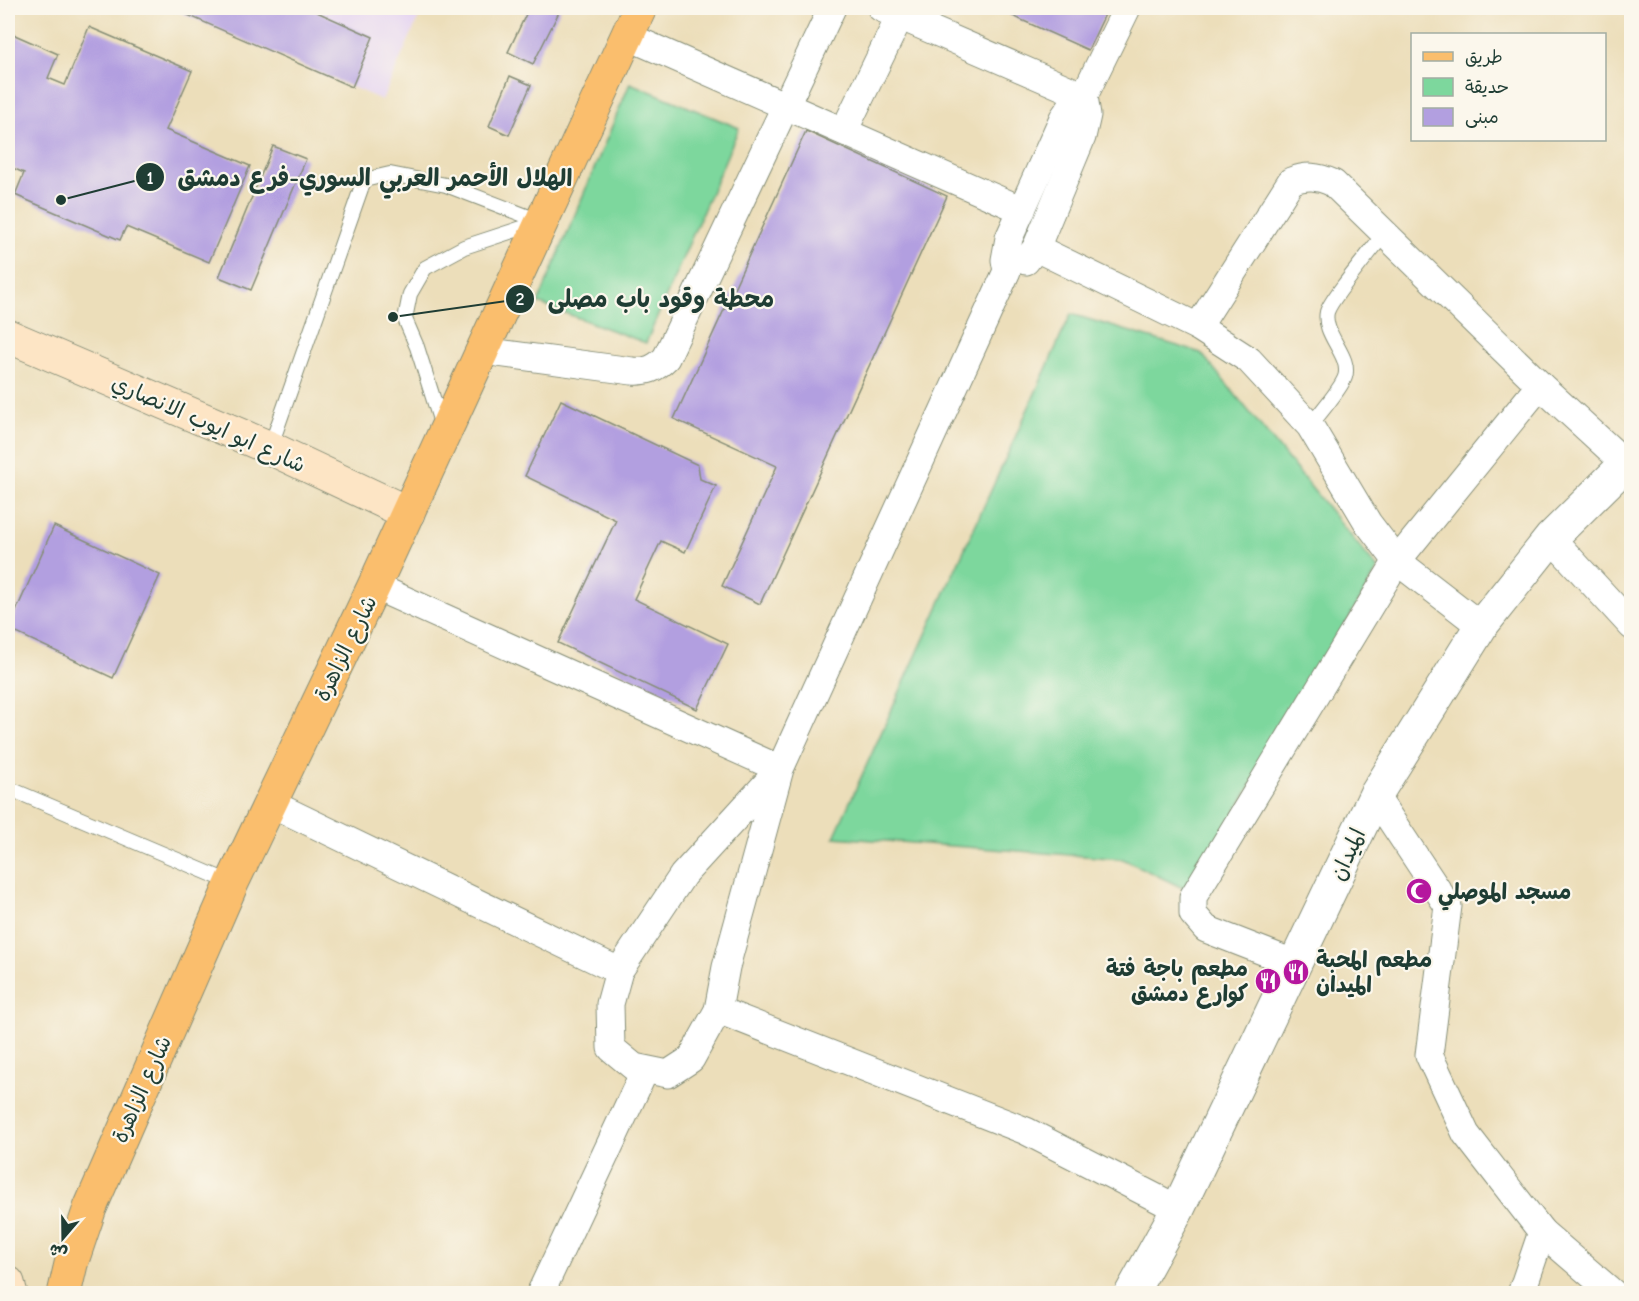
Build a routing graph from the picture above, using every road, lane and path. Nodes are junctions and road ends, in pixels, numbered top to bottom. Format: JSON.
{"nodes":[{"id":1,"x":832,"y":8,"type":"edge"},
{"id":2,"x":1127,"y":8,"type":"edge"},
{"id":3,"x":890,"y":12,"type":"edge"},
{"id":4,"x":633,"y":22,"type":"edge"},
{"id":5,"x":1084,"y":96,"type":"junction"},
{"id":6,"x":787,"y":106,"type":"junction"},
{"id":7,"x":844,"y":131,"type":"junction"},
{"id":8,"x":1022,"y":210,"type":"junction"},
{"id":9,"x":542,"y":222,"type":"junction"},
{"id":10,"x":1384,"y":234,"type":"junction"},
{"id":11,"x":1036,"y":248,"type":"junction"},
{"id":12,"x":1007,"y":271,"type":"junction"},
{"id":13,"x":1198,"y":327,"type":"junction"},
{"id":14,"x":8,"y":336,"type":"edge"},
{"id":15,"x":483,"y":351,"type":"junction"},
{"id":16,"x":1540,"y":385,"type":"junction"},
{"id":17,"x":1310,"y":426,"type":"junction"},
{"id":18,"x":445,"y":434,"type":"junction"},
{"id":19,"x":270,"y":448,"type":"junction"},
{"id":20,"x":1629,"y":461,"type":"edge"},
{"id":21,"x":408,"y":513,"type":"junction"},
{"id":22,"x":1551,"y":538,"type":"junction"},
{"id":23,"x":1397,"y":561,"type":"junction"},
{"id":24,"x":374,"y":586,"type":"junction"},
{"id":25,"x":1481,"y":626,"type":"junction"},
{"id":26,"x":1632,"y":626,"type":"edge"},
{"id":27,"x":780,"y":769,"type":"junction"},
{"id":28,"x":8,"y":788,"type":"edge"},
{"id":29,"x":1375,"y":796,"type":"junction"},
{"id":30,"x":270,"y":803,"type":"junction"},
{"id":31,"x":232,"y":883,"type":"junction"},
{"id":32,"x":1296,"y":964,"type":"junction"},
{"id":33,"x":619,"y":971,"type":"junction"},
{"id":34,"x":718,"y":1010,"type":"junction"},
{"id":35,"x":645,"y":1070,"type":"junction"},
{"id":36,"x":1178,"y":1209,"type":"junction"},
{"id":37,"x":1542,"y":1232,"type":"junction"},
{"id":38,"x":8,"y":1283,"type":"edge"},
{"id":39,"x":11,"y":1293,"type":"edge"},
{"id":40,"x":64,"y":1293,"type":"edge"},
{"id":41,"x":540,"y":1293,"type":"edge"},
{"id":42,"x":1131,"y":1293,"type":"edge"},
{"id":43,"x":1521,"y":1293,"type":"edge"},
{"id":44,"x":1614,"y":1293,"type":"edge"}],
"edges":[{"from":1,"to":6,"type":"street"},
{"from":2,"to":5,"type":"street"},
{"from":3,"to":5,"type":"street"},
{"from":3,"to":7,"type":"street"},
{"from":4,"to":6,"type":"street"},
{"from":4,"to":9,"type":"main road","name":"شارع الزاهرة"},
{"from":5,"to":8,"type":"street"},
{"from":5,"to":11,"type":"street"},
{"from":6,"to":7,"type":"street"},
{"from":6,"to":15,"type":"street"},
{"from":7,"to":8,"type":"street"},
{"from":8,"to":12,"type":"street"},
{"from":9,"to":15,"type":"main road","name":"شارع الزاهرة"},
{"from":9,"to":18,"type":"lane"},
{"from":9,"to":19,"type":"lane"},
{"from":10,"to":13,"type":"street"},
{"from":10,"to":16,"type":"street"},
{"from":10,"to":17,"type":"lane"},
{"from":11,"to":12,"type":"street"},
{"from":11,"to":13,"type":"street"},
{"from":12,"to":27,"type":"street"},
{"from":13,"to":17,"type":"street"},
{"from":14,"to":19,"type":"main road","name":"شارع ابو ايوب الانصاري"},
{"from":15,"to":18,"type":"main road","name":"شارع الزاهرة"},
{"from":16,"to":20,"type":"street"},
{"from":16,"to":23,"type":"street"},
{"from":17,"to":23,"type":"street"},
{"from":18,"to":21,"type":"main road","name":"شارع الزاهرة"},
{"from":19,"to":21,"type":"main road","name":"شارع ابو ايوب الانصاري"},
{"from":20,"to":22,"type":"street","name":"الميدان"},
{"from":21,"to":24,"type":"main road","name":"شارع الزاهرة"},
{"from":22,"to":25,"type":"street","name":"الميدان"},
{"from":22,"to":26,"type":"street"},
{"from":23,"to":25,"type":"street"},
{"from":23,"to":32,"type":"street"},
{"from":24,"to":27,"type":"street"},
{"from":24,"to":30,"type":"main road","name":"شارع الزاهرة"},
{"from":25,"to":29,"type":"street","name":"الميدان"},
{"from":27,"to":33,"type":"street"},
{"from":27,"to":34,"type":"street"},
{"from":28,"to":31,"type":"lane"},
{"from":29,"to":32,"type":"street","name":"الميدان"},
{"from":29,"to":37,"type":"street"},
{"from":30,"to":31,"type":"main road","name":"شارع الزاهرة"},
{"from":30,"to":33,"type":"street"},
{"from":31,"to":40,"type":"main road","name":"شارع الزاهرة"},
{"from":32,"to":36,"type":"street","name":"الميدان"},
{"from":33,"to":35,"type":"street"},
{"from":34,"to":35,"type":"street"},
{"from":34,"to":36,"type":"street"},
{"from":35,"to":41,"type":"street"},
{"from":36,"to":42,"type":"street","name":"الميدان"},
{"from":37,"to":43,"type":"street"},
{"from":37,"to":44,"type":"street"},
{"from":38,"to":39,"type":"main road"}]}
